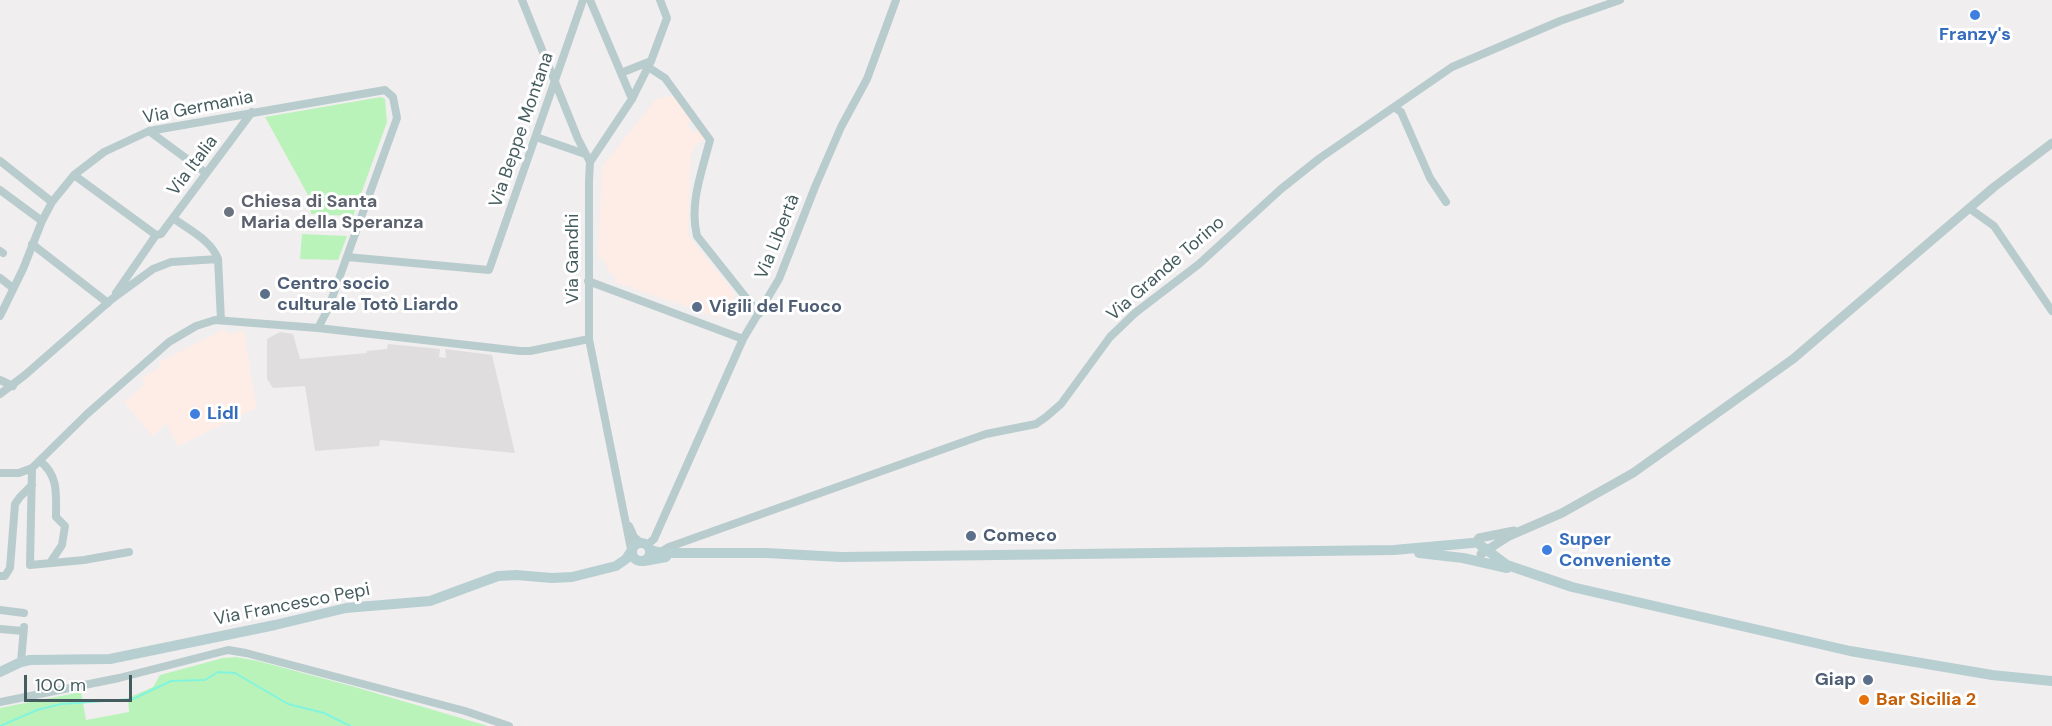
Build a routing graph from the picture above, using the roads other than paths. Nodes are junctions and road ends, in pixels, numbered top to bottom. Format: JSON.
{"nodes":[{"id":1,"x":522,"y":0,"type":"edge"},
{"id":2,"x":584,"y":0,"type":"edge"},
{"id":3,"x":590,"y":0,"type":"edge"},
{"id":4,"x":660,"y":0,"type":"edge"},
{"id":5,"x":896,"y":0,"type":"edge"},
{"id":6,"x":1620,"y":0,"type":"edge"},
{"id":7,"x":650,"y":64,"type":"junction"},
{"id":8,"x":621,"y":73,"type":"junction"},
{"id":9,"x":555,"y":82,"type":"junction"},
{"id":10,"x":632,"y":99,"type":"junction"},
{"id":11,"x":1394,"y":107,"type":"junction"},
{"id":12,"x":252,"y":112,"type":"junction"},
{"id":13,"x":149,"y":131,"type":"junction"},
{"id":14,"x":536,"y":137,"type":"junction"},
{"id":15,"x":2052,"y":143,"type":"edge"},
{"id":16,"x":585,"y":154,"type":"junction"},
{"id":17,"x":0,"y":161,"type":"edge"},
{"id":18,"x":590,"y":162,"type":"junction"},
{"id":19,"x":206,"y":173,"type":"junction"},
{"id":20,"x":74,"y":175,"type":"junction"},
{"id":21,"x":0,"y":190,"type":"edge"},
{"id":22,"x":52,"y":202,"type":"junction"},
{"id":23,"x":1446,"y":202,"type":"dead end"},
{"id":24,"x":1969,"y":208,"type":"junction"},
{"id":25,"x":173,"y":218,"type":"junction"},
{"id":26,"x":42,"y":221,"type":"junction"},
{"id":27,"x":156,"y":235,"type":"junction"},
{"id":28,"x":32,"y":244,"type":"junction"},
{"id":29,"x":347,"y":257,"type":"junction"},
{"id":30,"x":218,"y":260,"type":"junction"},
{"id":31,"x":0,"y":278,"type":"edge"},
{"id":32,"x":588,"y":281,"type":"junction"},
{"id":33,"x":13,"y":288,"type":"junction"},
{"id":34,"x":110,"y":301,"type":"junction"},
{"id":35,"x":2052,"y":311,"type":"edge"},
{"id":36,"x":1,"y":313,"type":"edge"},
{"id":37,"x":759,"y":315,"type":"junction"},
{"id":38,"x":221,"y":320,"type":"junction"},
{"id":39,"x":318,"y":328,"type":"junction"},
{"id":40,"x":589,"y":339,"type":"junction"},
{"id":41,"x":743,"y":339,"type":"junction"},
{"id":42,"x":0,"y":380,"type":"edge"},
{"id":43,"x":13,"y":386,"type":"junction"},
{"id":44,"x":0,"y":394,"type":"edge"},
{"id":45,"x":40,"y":461,"type":"junction"},
{"id":46,"x":32,"y":468,"type":"junction"},
{"id":47,"x":0,"y":473,"type":"edge"},
{"id":48,"x":32,"y":485,"type":"junction"},
{"id":49,"x":625,"y":517,"type":"junction"},
{"id":50,"x":1525,"y":529,"type":"junction"},
{"id":51,"x":691,"y":540,"type":"junction"},
{"id":52,"x":1394,"y":549,"type":"junction"},
{"id":53,"x":1478,"y":550,"type":"junction"},
{"id":54,"x":686,"y":551,"type":"junction"},
{"id":55,"x":129,"y":552,"type":"dead end"},
{"id":56,"x":640,"y":552,"type":"junction"},
{"id":57,"x":661,"y":552,"type":"junction"},
{"id":58,"x":705,"y":552,"type":"junction"},
{"id":59,"x":49,"y":564,"type":"junction"},
{"id":60,"x":1522,"y":571,"type":"junction"},
{"id":61,"x":0,"y":576,"type":"edge"},
{"id":62,"x":0,"y":610,"type":"edge"},
{"id":63,"x":24,"y":613,"type":"dead end"},
{"id":64,"x":0,"y":629,"type":"edge"},
{"id":65,"x":21,"y":662,"type":"junction"},
{"id":66,"x":0,"y":672,"type":"edge"},
{"id":67,"x":2052,"y":681,"type":"edge"},
{"id":68,"x":0,"y":702,"type":"edge"},
{"id":69,"x":509,"y":726,"type":"edge"}],
"edges":[{"from":1,"to":9,"type":"street"},
{"from":2,"to":9,"type":"street","name":"Via Beppe Montana"},
{"from":3,"to":8,"type":"street"},
{"from":4,"to":7,"type":"street"},
{"from":5,"to":37,"type":"street","name":"Via Libertà"},
{"from":6,"to":11,"type":"street","name":"Via Grande Torino"},
{"from":7,"to":8,"type":"street"},
{"from":7,"to":10,"type":"street"},
{"from":7,"to":37,"type":"street"},
{"from":8,"to":10,"type":"street"},
{"from":9,"to":14,"type":"street","name":"Via Beppe Montana"},
{"from":9,"to":16,"type":"street"},
{"from":10,"to":18,"type":"street"},
{"from":11,"to":23,"type":"street"},
{"from":11,"to":51,"type":"street","name":"Via Grande Torino"},
{"from":12,"to":13,"type":"street","name":"Via Germania"},
{"from":12,"to":19,"type":"street","name":"Via Italia"},
{"from":12,"to":29,"type":"street","name":"Via Germania"},
{"from":13,"to":19,"type":"street"},
{"from":13,"to":20,"type":"street","name":"Via Germania"},
{"from":14,"to":16,"type":"street"},
{"from":14,"to":29,"type":"street","name":"Via Beppe Montana"},
{"from":15,"to":24,"type":"street"},
{"from":16,"to":18,"type":"street"},
{"from":17,"to":22,"type":"street"},
{"from":18,"to":32,"type":"street","name":"Via Gandhi"},
{"from":19,"to":25,"type":"street","name":"Via Italia"},
{"from":20,"to":22,"type":"street","name":"Via Germania"},
{"from":20,"to":27,"type":"street"},
{"from":21,"to":26,"type":"street"},
{"from":22,"to":26,"type":"street","name":"Via Germania"},
{"from":24,"to":35,"type":"street"},
{"from":24,"to":50,"type":"street"},
{"from":25,"to":27,"type":"street","name":"Via Italia"},
{"from":25,"to":30,"type":"street"},
{"from":26,"to":28,"type":"street","name":"Via Germania"},
{"from":27,"to":34,"type":"street","name":"Via Italia"},
{"from":28,"to":33,"type":"street","name":"Via Germania"},
{"from":28,"to":34,"type":"street"},
{"from":29,"to":39,"type":"street"},
{"from":30,"to":34,"type":"street"},
{"from":30,"to":38,"type":"street"},
{"from":31,"to":33,"type":"street"},
{"from":32,"to":40,"type":"street","name":"Via Gandhi"},
{"from":32,"to":41,"type":"street"},
{"from":33,"to":36,"type":"street","name":"Via Germania"},
{"from":34,"to":43,"type":"street"},
{"from":37,"to":41,"type":"street","name":"Via Libertà"},
{"from":38,"to":39,"type":"street"},
{"from":38,"to":45,"type":"street"},
{"from":39,"to":40,"type":"street"},
{"from":40,"to":49,"type":"street","name":"Via Gandhi"},
{"from":41,"to":56,"type":"street","name":"Via Libertà"},
{"from":42,"to":43,"type":"street"},
{"from":43,"to":44,"type":"street"},
{"from":45,"to":46,"type":"street"},
{"from":45,"to":59,"type":"street"},
{"from":46,"to":47,"type":"street"},
{"from":46,"to":48,"type":"street"},
{"from":48,"to":59,"type":"street"},
{"from":48,"to":61,"type":"street"},
{"from":49,"to":56,"type":"street","name":"Via Gandhi"},
{"from":49,"to":56,"type":"street"},
{"from":50,"to":53,"type":"street"},
{"from":50,"to":53,"type":"street"},
{"from":51,"to":54,"type":"street"},
{"from":51,"to":57,"type":"street","name":"Via Grande Torino"},
{"from":52,"to":53,"type":"main road"},
{"from":52,"to":53,"type":"main road"},
{"from":52,"to":58,"type":"main road"},
{"from":53,"to":60,"type":"main road"},
{"from":53,"to":60,"type":"main road"},
{"from":54,"to":57,"type":"main road"},
{"from":54,"to":58,"type":"main road"},
{"from":55,"to":59,"type":"street"},
{"from":56,"to":57,"type":"main road"},
{"from":56,"to":58,"type":"main road","name":"Via Francesco Pepi"},
{"from":56,"to":65,"type":"main road","name":"Via Francesco Pepi"},
{"from":60,"to":67,"type":"main road"},
{"from":62,"to":63,"type":"street"},
{"from":64,"to":65,"type":"street"},
{"from":65,"to":66,"type":"main road","name":"Via Francesco Pepi"},
{"from":68,"to":69,"type":"street"}]}
